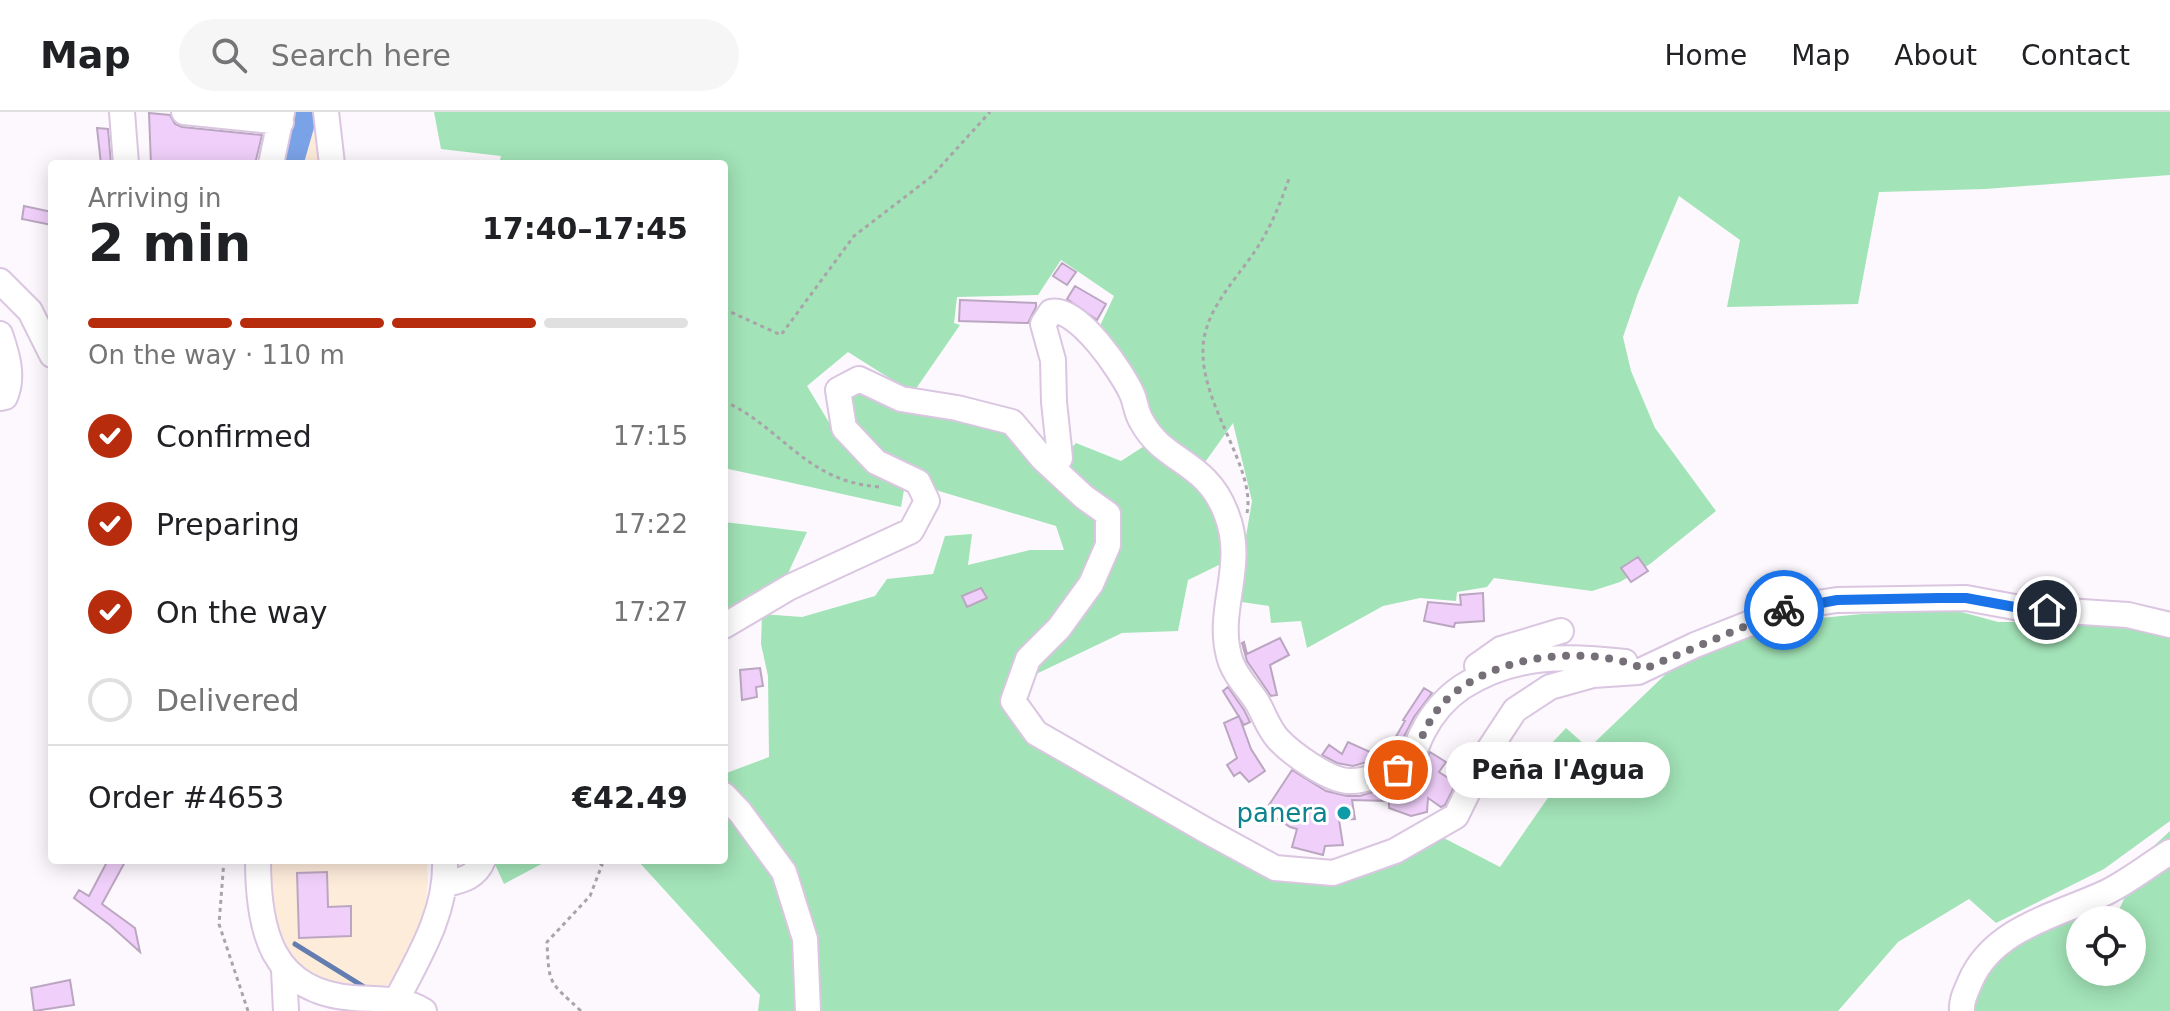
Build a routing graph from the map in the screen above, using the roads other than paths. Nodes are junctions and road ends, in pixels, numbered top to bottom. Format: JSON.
{"nodes":[{"id":1,"x":122,"y":112,"type":"edge"},
{"id":2,"x":184,"y":112,"type":"edge"},
{"id":3,"x":326,"y":112,"type":"edge"},
{"id":4,"x":281,"y":117,"type":"edge"},
{"id":5,"x":336,"y":159,"type":"edge"},
{"id":6,"x":126,"y":160,"type":"edge"},
{"id":7,"x":272,"y":160,"type":"edge"},
{"id":8,"x":0,"y":281,"type":"edge"},
{"id":9,"x":0,"y":334,"type":"edge"},
{"id":10,"x":48,"y":347,"type":"edge"},
{"id":11,"x":0,"y":398,"type":"edge"},
{"id":12,"x":1054,"y":469,"type":"junction"},
{"id":13,"x":728,"y":624,"type":"edge"},
{"id":14,"x":2170,"y":625,"type":"edge"},
{"id":15,"x":1561,"y":631,"type":"dead end"},
{"id":16,"x":1644,"y":669,"type":"junction"},
{"id":17,"x":1458,"y":690,"type":"junction"},
{"id":18,"x":728,"y":799,"type":"edge"},
{"id":19,"x":2170,"y":852,"type":"edge"},
{"id":20,"x":258,"y":864,"type":"edge"},
{"id":21,"x":481,"y":864,"type":"edge"},
{"id":22,"x":446,"y":872,"type":"edge"},
{"id":23,"x":284,"y":970,"type":"junction"},
{"id":24,"x":397,"y":999,"type":"junction"},
{"id":25,"x":286,"y":1011,"type":"edge"},
{"id":26,"x":424,"y":1011,"type":"edge"},
{"id":27,"x":808,"y":1011,"type":"edge"},
{"id":28,"x":1962,"y":1011,"type":"edge"}],
"edges":[{"from":1,"to":6,"type":"street"},
{"from":2,"to":4,"type":"street"},
{"from":3,"to":5,"type":"street"},
{"from":4,"to":7,"type":"street"},
{"from":8,"to":10,"type":"street"},
{"from":9,"to":11,"type":"street"},
{"from":12,"to":13,"type":"street"},
{"from":12,"to":16,"type":"street"},
{"from":12,"to":17,"type":"street"},
{"from":14,"to":16,"type":"street"},
{"from":15,"to":17,"type":"street"},
{"from":16,"to":17,"type":"street"},
{"from":18,"to":27,"type":"street"},
{"from":19,"to":28,"type":"street"},
{"from":20,"to":23,"type":"street"},
{"from":21,"to":22,"type":"street"},
{"from":22,"to":24,"type":"street"},
{"from":23,"to":24,"type":"street"},
{"from":23,"to":25,"type":"street"},
{"from":24,"to":26,"type":"street"}]}
